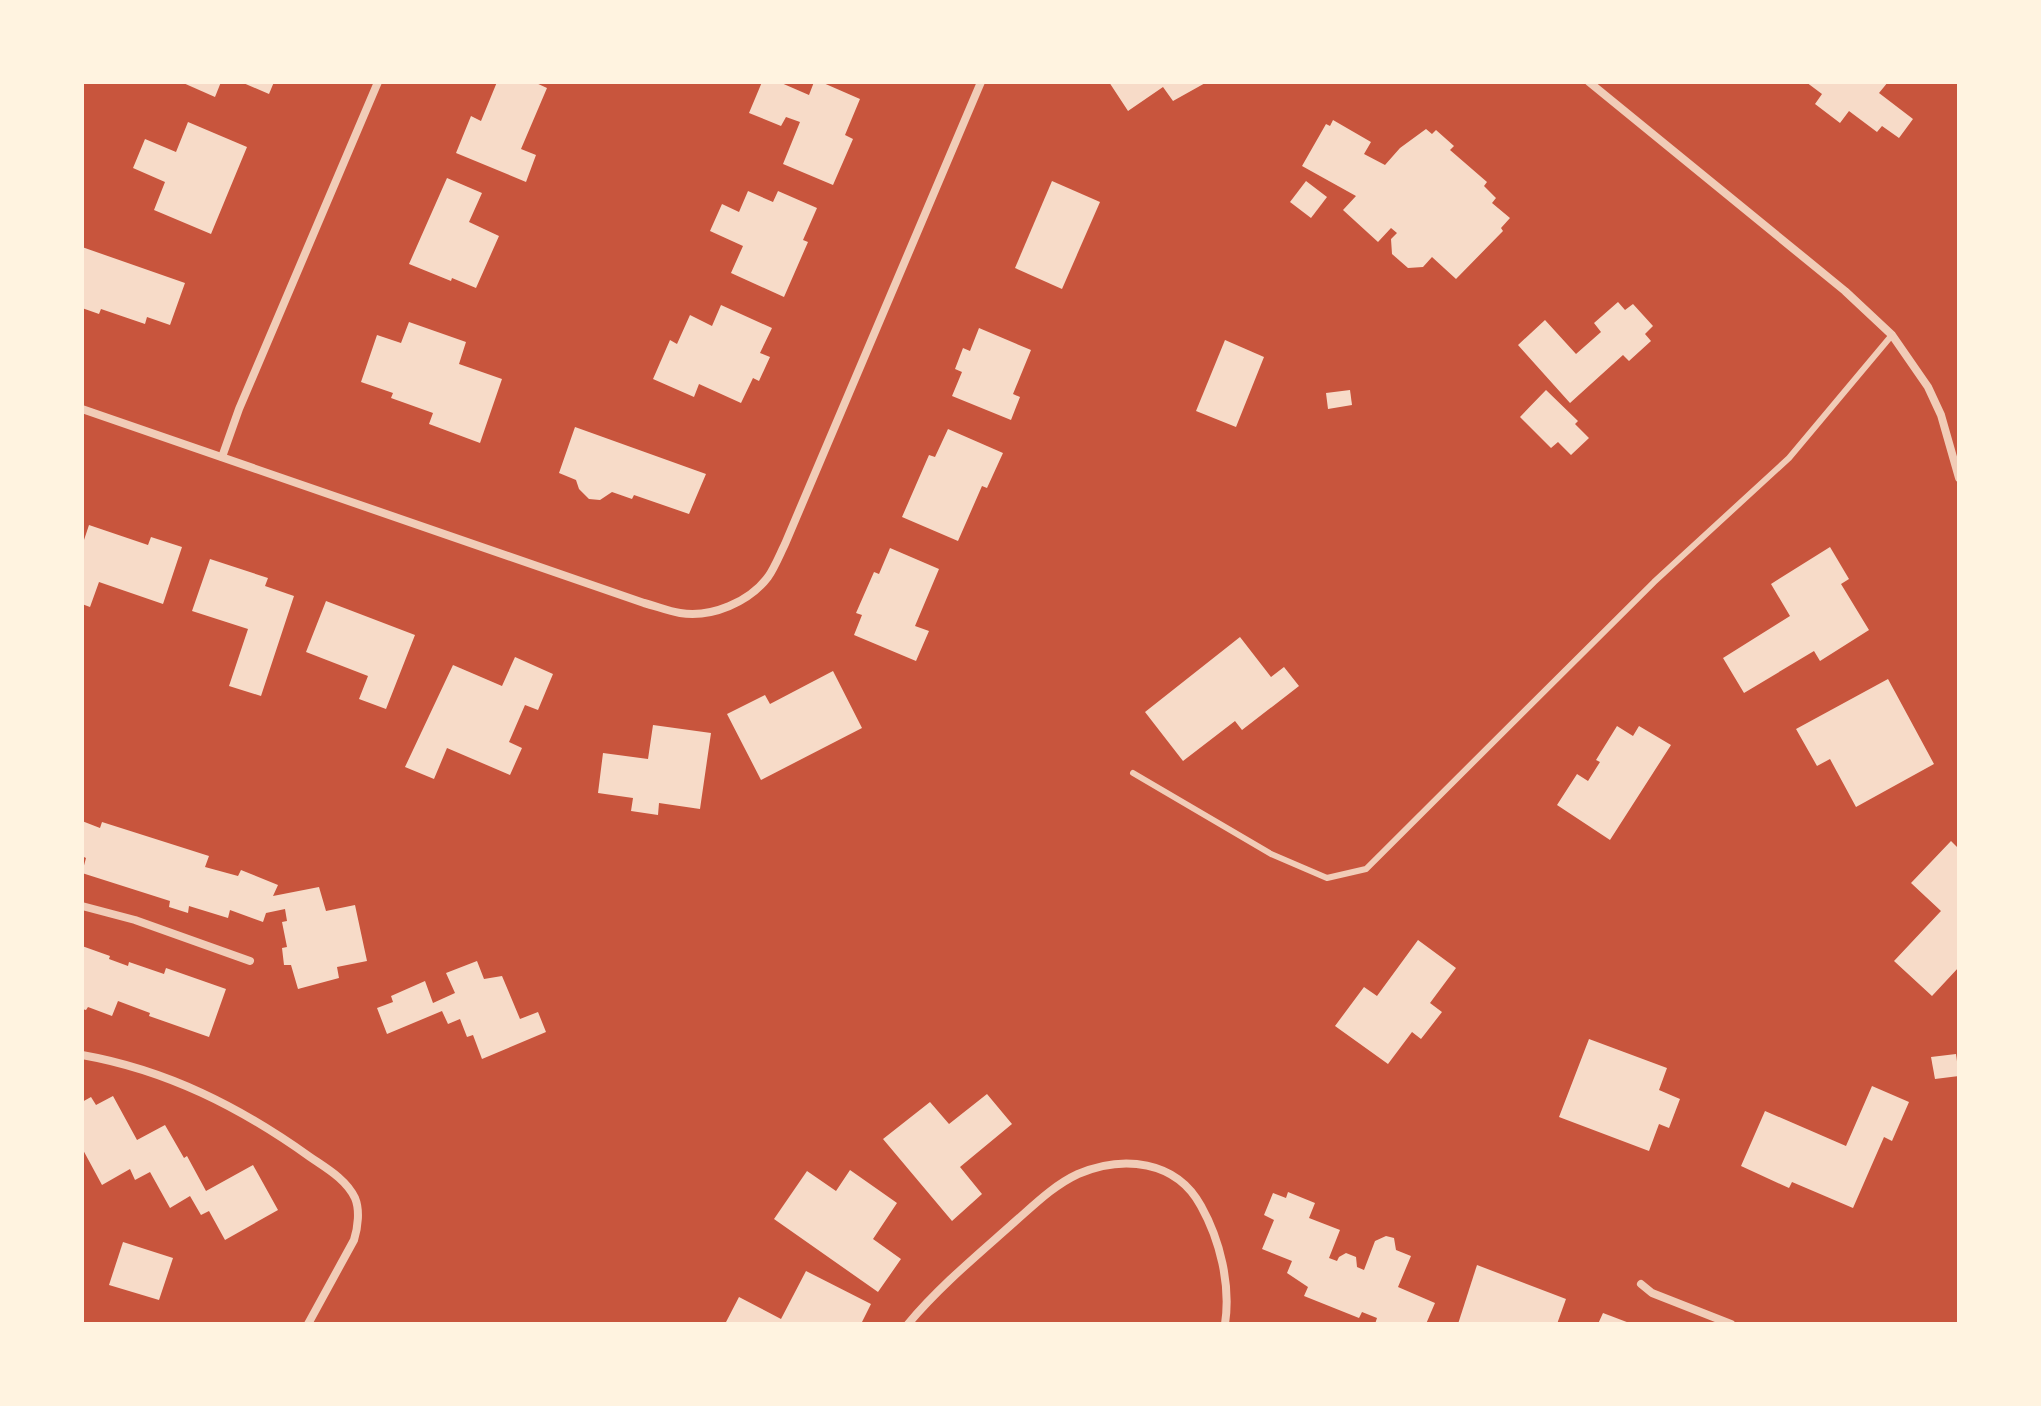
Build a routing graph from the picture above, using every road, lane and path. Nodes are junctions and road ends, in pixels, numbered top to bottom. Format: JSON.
{"nodes":[{"id":1,"x":378,"y":82,"type":"edge"},
{"id":2,"x":981,"y":82,"type":"edge"},
{"id":3,"x":1589,"y":82,"type":"edge"},
{"id":4,"x":1892,"y":335,"type":"junction"},
{"id":5,"x":82,"y":409,"type":"edge"},
{"id":6,"x":222,"y":457,"type":"junction"},
{"id":7,"x":1959,"y":478,"type":"edge"},
{"id":8,"x":1133,"y":773,"type":"dead end"},
{"id":9,"x":82,"y":906,"type":"edge"},
{"id":10,"x":250,"y":961,"type":"dead end"},
{"id":11,"x":82,"y":1055,"type":"edge"},
{"id":12,"x":1641,"y":1284,"type":"dead end"},
{"id":13,"x":308,"y":1324,"type":"edge"},
{"id":14,"x":908,"y":1324,"type":"edge"},
{"id":15,"x":1225,"y":1324,"type":"edge"},
{"id":16,"x":1731,"y":1324,"type":"edge"}],
"edges":[{"from":1,"to":6,"type":"street"},
{"from":2,"to":6,"type":"street"},
{"from":3,"to":4,"type":"street"},
{"from":4,"to":7,"type":"street"},
{"from":4,"to":8,"type":"lane"},
{"from":5,"to":6,"type":"street"},
{"from":9,"to":10,"type":"street"},
{"from":11,"to":13,"type":"street"},
{"from":12,"to":16,"type":"street"},
{"from":14,"to":15,"type":"street"}]}
